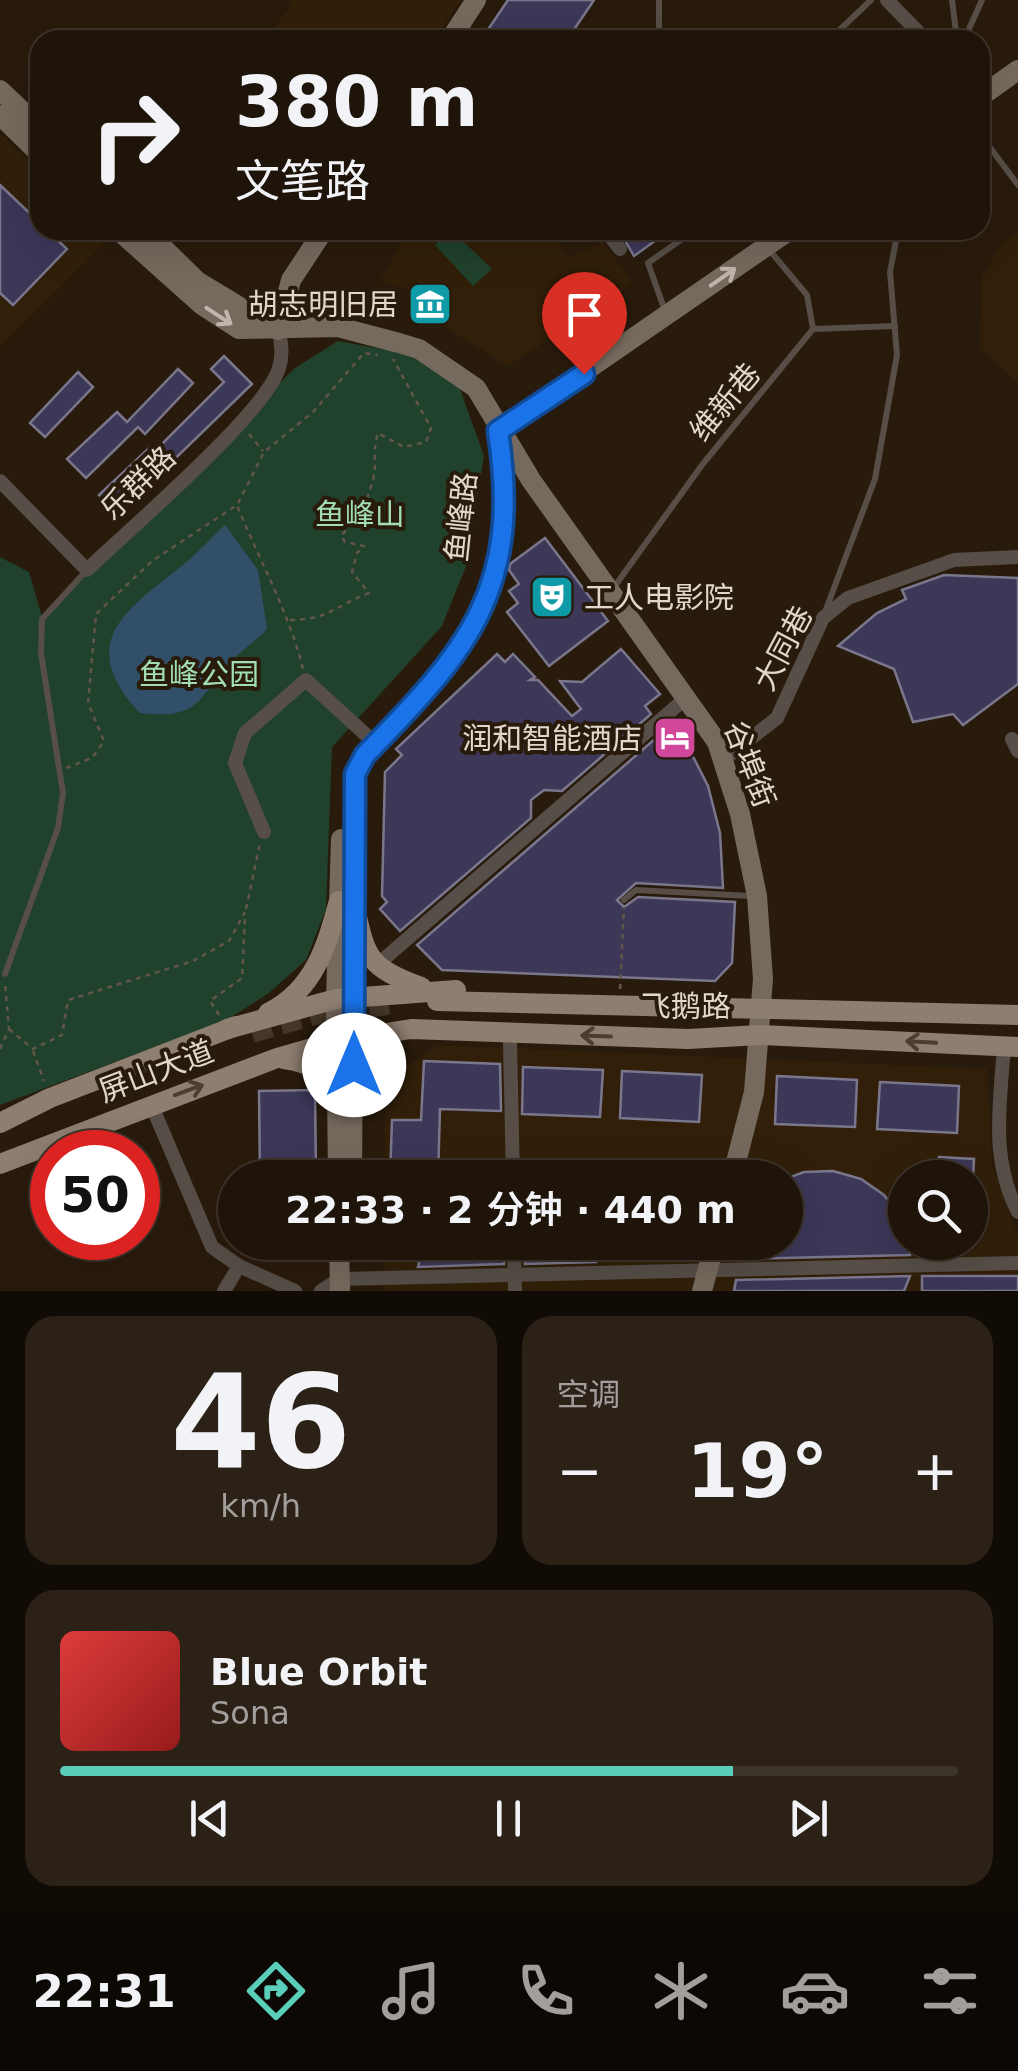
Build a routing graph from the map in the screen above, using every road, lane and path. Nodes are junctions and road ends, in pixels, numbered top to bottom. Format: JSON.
{"nodes":[{"id":1,"x":476,"y":0,"type":"edge"},
{"id":2,"x":659,"y":0,"type":"edge"},
{"id":3,"x":870,"y":0,"type":"edge"},
{"id":4,"x":888,"y":0,"type":"edge"},
{"id":5,"x":952,"y":0,"type":"edge"},
{"id":6,"x":982,"y":0,"type":"edge"},
{"id":7,"x":456,"y":30,"type":"edge"},
{"id":8,"x":659,"y":30,"type":"edge"},
{"id":9,"x":839,"y":30,"type":"edge"},
{"id":10,"x":916,"y":30,"type":"edge"},
{"id":11,"x":959,"y":30,"type":"edge"},
{"id":12,"x":966,"y":30,"type":"edge"},
{"id":13,"x":1018,"y":70,"type":"edge"},
{"id":14,"x":0,"y":90,"type":"edge"},
{"id":15,"x":990,"y":90,"type":"edge"},
{"id":16,"x":0,"y":115,"type":"edge"},
{"id":17,"x":30,"y":118,"type":"edge"},
{"id":18,"x":30,"y":144,"type":"edge"},
{"id":19,"x":990,"y":147,"type":"edge"},
{"id":20,"x":1018,"y":185,"type":"edge"},
{"id":21,"x":129,"y":240,"type":"edge"},
{"id":22,"x":155,"y":240,"type":"edge"},
{"id":23,"x":317,"y":240,"type":"edge"},
{"id":24,"x":613,"y":240,"type":"edge"},
{"id":25,"x":681,"y":240,"type":"edge"},
{"id":26,"x":758,"y":240,"type":"edge"},
{"id":27,"x":771,"y":240,"type":"edge"},
{"id":28,"x":896,"y":240,"type":"edge"},
{"id":29,"x":763,"y":244,"type":"junction"},
{"id":30,"x":620,"y":249,"type":"dead end"},
{"id":31,"x":668,"y":315,"type":"junction"},
{"id":32,"x":894,"y":326,"type":"junction"},
{"id":33,"x":812,"y":328,"type":"junction"},
{"id":34,"x":278,"y":330,"type":"junction"},
{"id":35,"x":240,"y":424,"type":"junction"},
{"id":36,"x":498,"y":431,"type":"junction"},
{"id":37,"x":264,"y":452,"type":"junction"},
{"id":38,"x":0,"y":481,"type":"edge"},
{"id":39,"x":237,"y":504,"type":"junction"},
{"id":40,"x":1018,"y":558,"type":"edge"},
{"id":41,"x":87,"y":570,"type":"junction"},
{"id":42,"x":611,"y":590,"type":"junction"},
{"id":43,"x":823,"y":618,"type":"junction"},
{"id":44,"x":289,"y":620,"type":"junction"},
{"id":45,"x":306,"y":680,"type":"junction"},
{"id":46,"x":687,"y":697,"type":"junction"},
{"id":47,"x":372,"y":741,"type":"junction"},
{"id":48,"x":723,"y":760,"type":"junction"},
{"id":49,"x":60,"y":770,"type":"junction"},
{"id":50,"x":264,"y":832,"type":"joint"},
{"id":51,"x":757,"y":896,"type":"junction"},
{"id":52,"x":346,"y":900,"type":"junction"},
{"id":53,"x":624,"y":900,"type":"joint"},
{"id":54,"x":246,"y":912,"type":"junction"},
{"id":55,"x":377,"y":965,"type":"junction"},
{"id":56,"x":5,"y":974,"type":"joint"},
{"id":57,"x":432,"y":995,"type":"junction"},
{"id":58,"x":619,"y":996,"type":"junction"},
{"id":59,"x":345,"y":998,"type":"junction"},
{"id":60,"x":762,"y":1010,"type":"junction"},
{"id":61,"x":1018,"y":1016,"type":"edge"},
{"id":62,"x":9,"y":1029,"type":"junction"},
{"id":63,"x":228,"y":1029,"type":"junction"},
{"id":64,"x":252,"y":1032,"type":"tunnel mouth"},
{"id":65,"x":760,"y":1035,"type":"junction"},
{"id":66,"x":345,"y":1040,"type":"junction"},
{"id":67,"x":510,"y":1042,"type":"dead end"},
{"id":68,"x":1011,"y":1047,"type":"edge"},
{"id":69,"x":0,"y":1049,"type":"edge"},
{"id":70,"x":32,"y":1050,"type":"junction"},
{"id":71,"x":278,"y":1058,"type":"junction"},
{"id":72,"x":50,"y":1098,"type":"junction"},
{"id":73,"x":338,"y":1098,"type":"junction"},
{"id":74,"x":151,"y":1104,"type":"junction"},
{"id":75,"x":0,"y":1122,"type":"edge"},
{"id":76,"x":0,"y":1131,"type":"edge"},
{"id":77,"x":338,"y":1160,"type":"edge"},
{"id":78,"x":351,"y":1160,"type":"edge"},
{"id":79,"x":513,"y":1160,"type":"edge"},
{"id":80,"x":737,"y":1160,"type":"edge"},
{"id":81,"x":0,"y":1164,"type":"edge"},
{"id":82,"x":1018,"y":1212,"type":"edge"},
{"id":83,"x":342,"y":1260,"type":"edge"},
{"id":84,"x":348,"y":1260,"type":"edge"},
{"id":85,"x":515,"y":1260,"type":"edge"},
{"id":86,"x":710,"y":1260,"type":"edge"},
{"id":87,"x":1018,"y":1263,"type":"edge"},
{"id":88,"x":239,"y":1266,"type":"junction"},
{"id":89,"x":708,"y":1270,"type":"junction"},
{"id":90,"x":515,"y":1273,"type":"junction"},
{"id":91,"x":345,"y":1285,"type":"edge"},
{"id":92,"x":224,"y":1291,"type":"edge"},
{"id":93,"x":294,"y":1291,"type":"edge"},
{"id":94,"x":321,"y":1291,"type":"edge"},
{"id":95,"x":515,"y":1291,"type":"edge"},
{"id":96,"x":702,"y":1291,"type":"edge"}],
"edges":[{"from":1,"to":7,"type":"main road"},
{"from":2,"to":8,"type":"lane"},
{"from":3,"to":9,"type":"lane"},
{"from":4,"to":10,"type":"street"},
{"from":5,"to":11,"type":"lane"},
{"from":6,"to":12,"type":"lane"},
{"from":13,"to":15,"type":"main road"},
{"from":14,"to":17,"type":"main road"},
{"from":16,"to":18,"type":"main road"},
{"from":19,"to":20,"type":"lane"},
{"from":21,"to":34,"type":"main road","name":"谷埠街","one_way":true},
{"from":22,"to":34,"type":"main road"},
{"from":23,"to":34,"type":"main road"},
{"from":24,"to":30,"type":"street"},
{"from":25,"to":31,"type":"lane"},
{"from":26,"to":29,"type":"lane"},
{"from":27,"to":29,"type":"main road"},
{"from":28,"to":32,"type":"lane"},
{"from":31,"to":29,"type":"main road","one_way":true},
{"from":29,"to":33,"type":"lane"},
{"from":31,"to":36,"type":"main road"},
{"from":32,"to":33,"type":"lane"},
{"from":32,"to":43,"type":"lane"},
{"from":33,"to":42,"type":"lane","name":"维新巷"},
{"from":34,"to":35,"type":"street","name":"乐群路"},
{"from":34,"to":36,"type":"main road","name":"谷埠街"},
{"from":35,"to":37,"type":"path"},
{"from":35,"to":41,"type":"street","name":"乐群路"},
{"from":36,"to":42,"type":"main road","name":"谷埠街"},
{"from":36,"to":47,"type":"main road","name":"鱼峰路"},
{"from":37,"to":39,"type":"path"},
{"from":37,"to":44,"type":"path"},
{"from":38,"to":41,"type":"street"},
{"from":39,"to":44,"type":"path"},
{"from":39,"to":49,"type":"path"},
{"from":40,"to":43,"type":"street","name":"大同巷"},
{"from":41,"to":49,"type":"lane"},
{"from":42,"to":46,"type":"main road","name":"谷埠街"},
{"from":43,"to":48,"type":"street","name":"大同巷"},
{"from":44,"to":45,"type":"path"},
{"from":45,"to":47,"type":"street"},
{"from":45,"to":50,"type":"street"},
{"from":46,"to":48,"type":"main road","name":"谷埠街"},
{"from":46,"to":55,"type":"street"},
{"from":47,"to":52,"type":"main road","name":"鱼峰路"},
{"from":48,"to":51,"type":"main road","name":"谷埠街"},
{"from":49,"to":56,"type":"lane"},
{"from":50,"to":54,"type":"path"},
{"from":51,"to":53,"type":"lane"},
{"from":51,"to":60,"type":"main road","name":"谷埠街"},
{"from":52,"to":55,"type":"main road"},
{"from":52,"to":59,"type":"main road","name":"鱼峰路"},
{"from":52,"to":63,"type":"main road"},
{"from":53,"to":58,"type":"path"},
{"from":54,"to":63,"type":"path"},
{"from":54,"to":70,"type":"path"},
{"from":55,"to":57,"type":"main road"},
{"from":56,"to":62,"type":"path"},
{"from":57,"to":58,"type":"main road"},
{"from":57,"to":59,"type":"main road"},
{"from":57,"to":60,"type":"main road","name":"飞鹅路"},
{"from":58,"to":60,"type":"main road"},
{"from":59,"to":63,"type":"main road"},
{"from":59,"to":66,"type":"main road","name":"鱼峰路"},
{"from":60,"to":61,"type":"main road","name":"飞鹅路"},
{"from":60,"to":65,"type":"main road","name":"谷埠街"},
{"from":62,"to":69,"type":"path"},
{"from":62,"to":70,"type":"path"},
{"from":63,"to":72,"type":"main road"},
{"from":64,"to":76,"type":"main road","name":"屏山大道"},
{"from":65,"to":66,"type":"main road","name":"飞鹅路","one_way":true},
{"from":68,"to":65,"type":"main road","name":"飞鹅路","one_way":true},
{"from":65,"to":80,"type":"main road","name":"谷埠街"},
{"from":66,"to":71,"type":"main road","name":"屏山大道"},
{"from":66,"to":73,"type":"main road","name":"鱼峰路"},
{"from":66,"to":78,"type":"main road","name":"鱼峰路"},
{"from":67,"to":79,"type":"street"},
{"from":68,"to":82,"type":"street"},
{"from":70,"to":72,"type":"path"},
{"from":71,"to":73,"type":"main road"},
{"from":74,"to":71,"type":"main road","name":"屏山大道","one_way":true},
{"from":72,"to":75,"type":"main road"},
{"from":73,"to":77,"type":"main road","name":"鱼峰路"},
{"from":74,"to":81,"type":"main road","name":"屏山大道"},
{"from":74,"to":88,"type":"street"},
{"from":83,"to":91,"type":"main road"},
{"from":84,"to":91,"type":"main road"},
{"from":85,"to":90,"type":"street"},
{"from":86,"to":89,"type":"main road"},
{"from":87,"to":89,"type":"street"},
{"from":88,"to":92,"type":"street"},
{"from":88,"to":93,"type":"street"},
{"from":89,"to":90,"type":"street"},
{"from":89,"to":96,"type":"main road"},
{"from":90,"to":91,"type":"street"},
{"from":90,"to":95,"type":"street"},
{"from":91,"to":94,"type":"street"}]}
